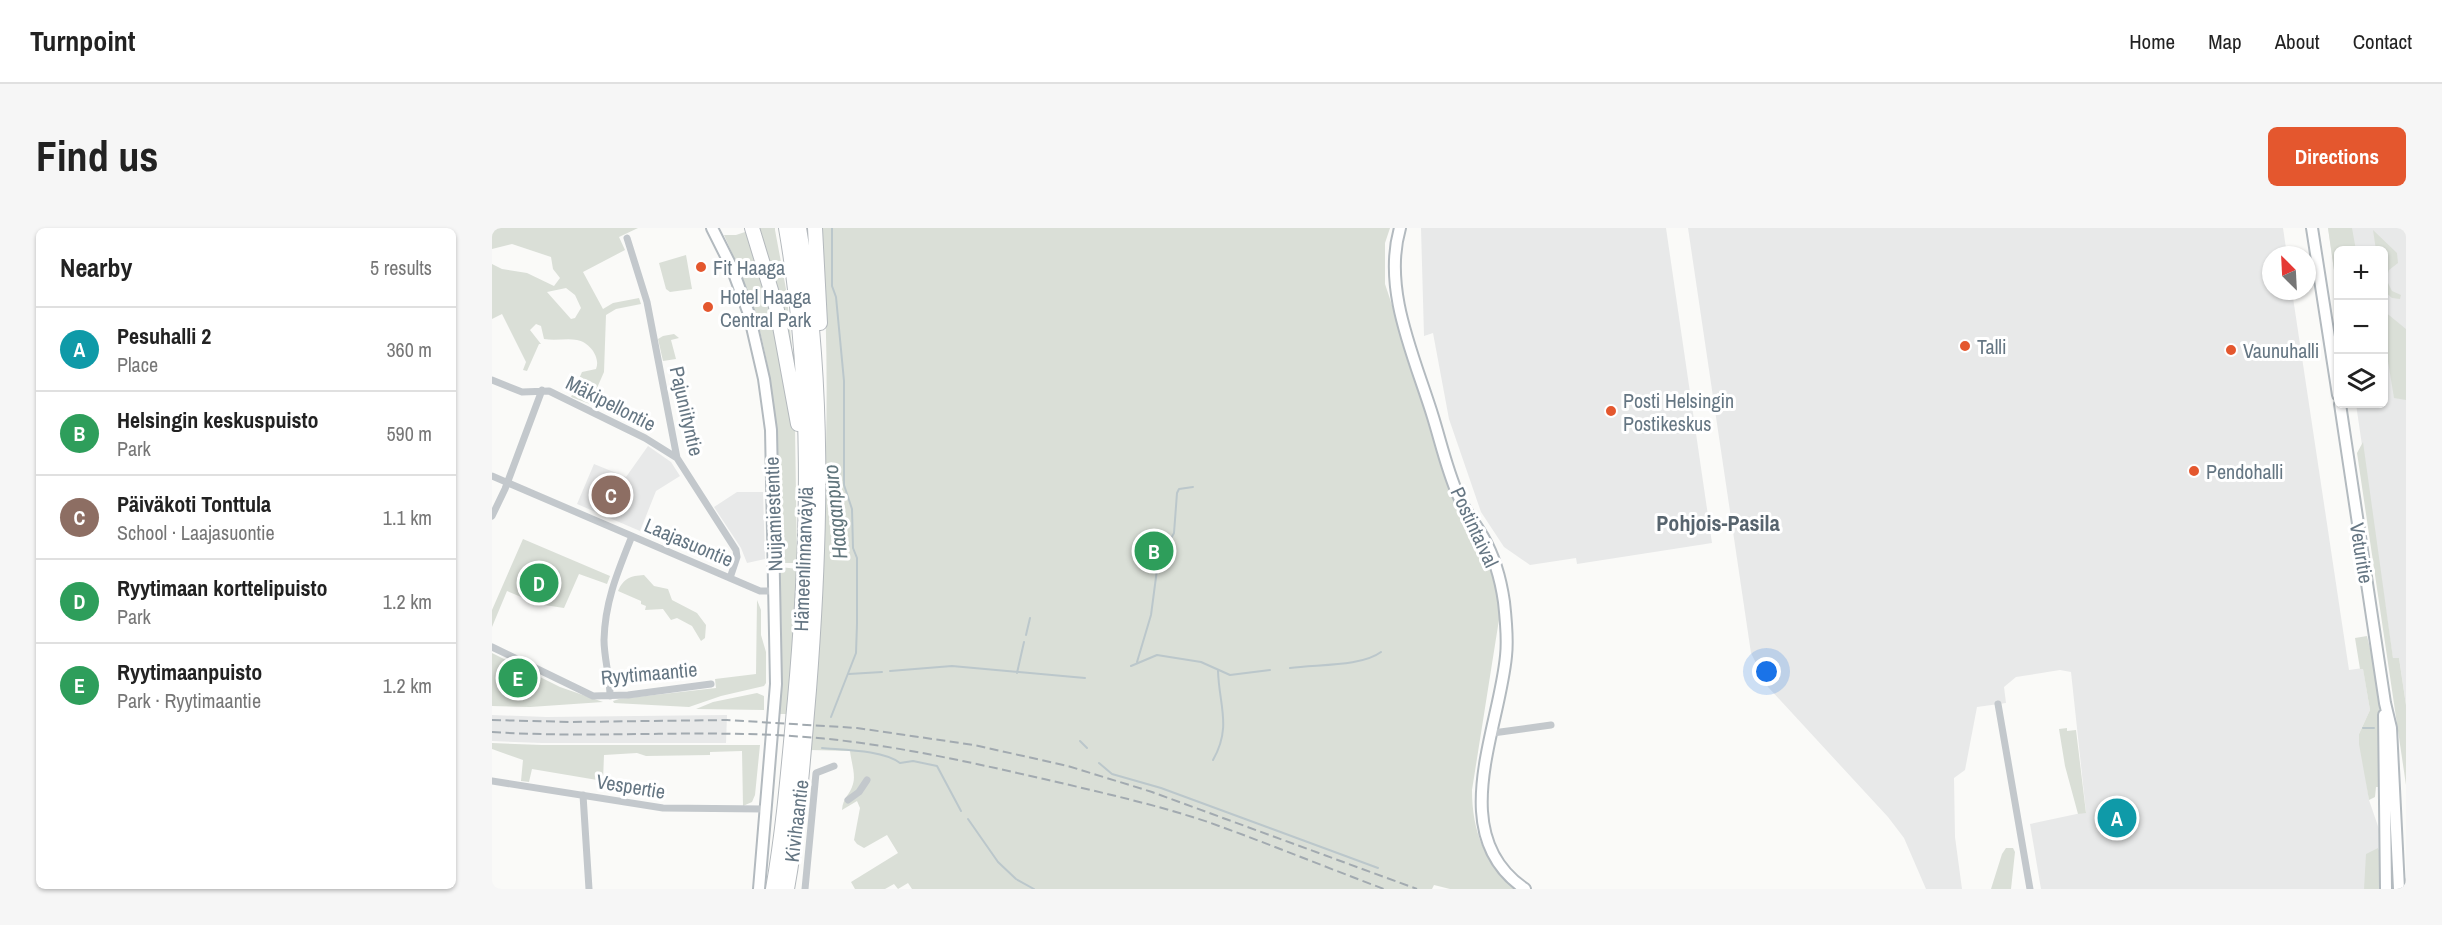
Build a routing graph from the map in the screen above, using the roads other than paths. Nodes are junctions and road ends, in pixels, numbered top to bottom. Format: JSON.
{"nodes":[{"id":1,"x":712,"y":228,"type":"edge"},
{"id":2,"x":752,"y":228,"type":"edge"},
{"id":3,"x":786,"y":228,"type":"edge"},
{"id":4,"x":799,"y":228,"type":"edge"},
{"id":5,"x":815,"y":228,"type":"edge"},
{"id":6,"x":1400,"y":228,"type":"edge"},
{"id":7,"x":2312,"y":228,"type":"edge"},
{"id":8,"x":627,"y":238,"type":"dead end"},
{"id":9,"x":2334,"y":369,"type":"edge"},
{"id":10,"x":492,"y":380,"type":"edge"},
{"id":11,"x":542,"y":390,"type":"junction"},
{"id":12,"x":817,"y":406,"type":"junction"},
{"id":13,"x":2341,"y":408,"type":"edge"},
{"id":14,"x":677,"y":458,"type":"junction"},
{"id":15,"x":492,"y":476,"type":"edge"},
{"id":16,"x":806,"y":478,"type":"junction"},
{"id":17,"x":507,"y":482,"type":"junction"},
{"id":18,"x":492,"y":516,"type":"edge"},
{"id":19,"x":632,"y":536,"type":"junction"},
{"id":20,"x":730,"y":578,"type":"junction"},
{"id":21,"x":775,"y":591,"type":"junction"},
{"id":22,"x":492,"y":647,"type":"edge"},
{"id":23,"x":711,"y":684,"type":"dead end"},
{"id":24,"x":610,"y":696,"type":"junction"},
{"id":25,"x":2385,"y":703,"type":"junction"},
{"id":26,"x":1998,"y":704,"type":"dead end"},
{"id":27,"x":1551,"y":725,"type":"dead end"},
{"id":28,"x":1492,"y":733,"type":"junction"},
{"id":29,"x":834,"y":766,"type":"dead end"},
{"id":30,"x":867,"y":780,"type":"dead end"},
{"id":31,"x":492,"y":781,"type":"edge"},
{"id":32,"x":583,"y":795,"type":"junction"},
{"id":33,"x":848,"y":800,"type":"dead end"},
{"id":34,"x":766,"y":809,"type":"junction"},
{"id":35,"x":588,"y":889,"type":"edge"},
{"id":36,"x":759,"y":889,"type":"edge"},
{"id":37,"x":773,"y":889,"type":"edge"},
{"id":38,"x":787,"y":889,"type":"edge"},
{"id":39,"x":805,"y":889,"type":"edge"},
{"id":40,"x":1525,"y":889,"type":"edge"},
{"id":41,"x":2030,"y":889,"type":"edge"},
{"id":42,"x":2386,"y":889,"type":"edge"},
{"id":43,"x":2399,"y":889,"type":"edge"}],
"edges":[{"from":1,"to":21,"type":"street","name":"Nuijamiestentie"},
{"from":2,"to":16,"type":"highway"},
{"from":3,"to":16,"type":"highway","name":"Hämeenlinnanväylä"},
{"from":4,"to":12,"type":"highway","name":"Hämeenlinnanväylä"},
{"from":5,"to":12,"type":"highway"},
{"from":6,"to":28,"type":"street","name":"Postintaival"},
{"from":7,"to":9,"type":"street"},
{"from":8,"to":14,"type":"street","name":"Pajuniityntie"},
{"from":10,"to":11,"type":"street","name":"Mäkipellontie"},
{"from":11,"to":14,"type":"street","name":"Mäkipellontie"},
{"from":11,"to":17,"type":"street"},
{"from":12,"to":38,"type":"highway","name":"Hämeenlinnanväylä"},
{"from":13,"to":25,"type":"street","name":"Veturitie"},
{"from":14,"to":20,"type":"street","name":"Pajuniityntie"},
{"from":15,"to":17,"type":"street","name":"Laajasuontie"},
{"from":16,"to":37,"type":"highway","name":"Hämeenlinnanväylä"},
{"from":17,"to":18,"type":"street"},
{"from":17,"to":19,"type":"street","name":"Laajasuontie"},
{"from":19,"to":20,"type":"street","name":"Laajasuontie"},
{"from":19,"to":24,"type":"street"},
{"from":20,"to":21,"type":"street","name":"Laajasuontie"},
{"from":21,"to":34,"type":"street","name":"Nuijamiestentie"},
{"from":22,"to":24,"type":"street","name":"Ryytimaantie"},
{"from":23,"to":24,"type":"street","name":"Ryytimaantie"},
{"from":25,"to":42,"type":"street","name":"Veturitie"},
{"from":25,"to":43,"type":"street","name":"Veturitie"},
{"from":26,"to":41,"type":"street"},
{"from":27,"to":28,"type":"street"},
{"from":28,"to":40,"type":"street","name":"Postintaival"},
{"from":29,"to":39,"type":"street","name":"Kivihaantie"},
{"from":30,"to":33,"type":"street"},
{"from":31,"to":32,"type":"street","name":"Vespertie"},
{"from":32,"to":34,"type":"street","name":"Vespertie"},
{"from":32,"to":35,"type":"street"},
{"from":34,"to":36,"type":"street","name":"Nuijamiestentie"}]}
